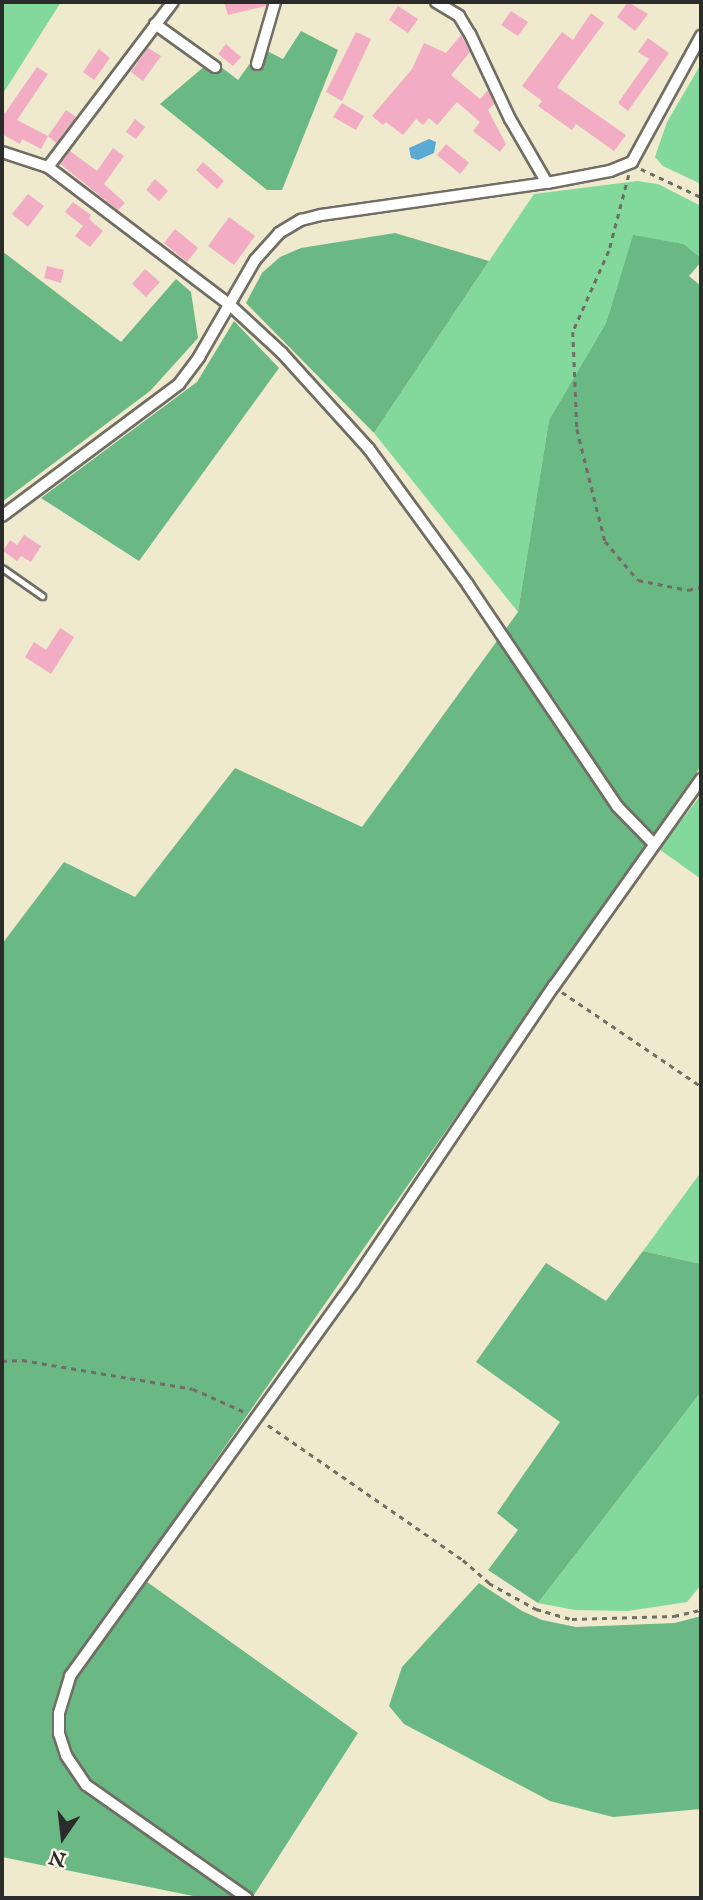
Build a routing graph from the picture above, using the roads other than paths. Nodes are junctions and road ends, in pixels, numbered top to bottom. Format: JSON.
{"nodes":[{"id":1,"x":173,"y":2,"type":"edge"},
{"id":2,"x":275,"y":2,"type":"edge"},
{"id":3,"x":436,"y":2,"type":"edge"},
{"id":4,"x":155,"y":24,"type":"junction"},
{"id":5,"x":701,"y":36,"type":"edge"},
{"id":6,"x":257,"y":64,"type":"dead end"},
{"id":7,"x":215,"y":68,"type":"dead end"},
{"id":8,"x":2,"y":152,"type":"edge"},
{"id":9,"x":48,"y":167,"type":"junction"},
{"id":10,"x":547,"y":183,"type":"junction"},
{"id":11,"x":230,"y":305,"type":"junction"},
{"id":12,"x":2,"y":516,"type":"edge"},
{"id":13,"x":2,"y":568,"type":"edge"},
{"id":14,"x":42,"y":596,"type":"dead end"},
{"id":15,"x":701,"y":779,"type":"edge"},
{"id":16,"x":653,"y":844,"type":"junction"},
{"id":17,"x":247,"y":1898,"type":"edge"}],
"edges":[{"from":1,"to":4,"type":"street"},
{"from":2,"to":6,"type":"street"},
{"from":3,"to":10,"type":"street"},
{"from":4,"to":7,"type":"street"},
{"from":4,"to":9,"type":"street"},
{"from":5,"to":10,"type":"street"},
{"from":8,"to":9,"type":"street"},
{"from":9,"to":11,"type":"street"},
{"from":10,"to":11,"type":"street"},
{"from":11,"to":12,"type":"street"},
{"from":11,"to":16,"type":"street"},
{"from":13,"to":14,"type":"lane"},
{"from":15,"to":16,"type":"street"},
{"from":16,"to":17,"type":"street"}]}
